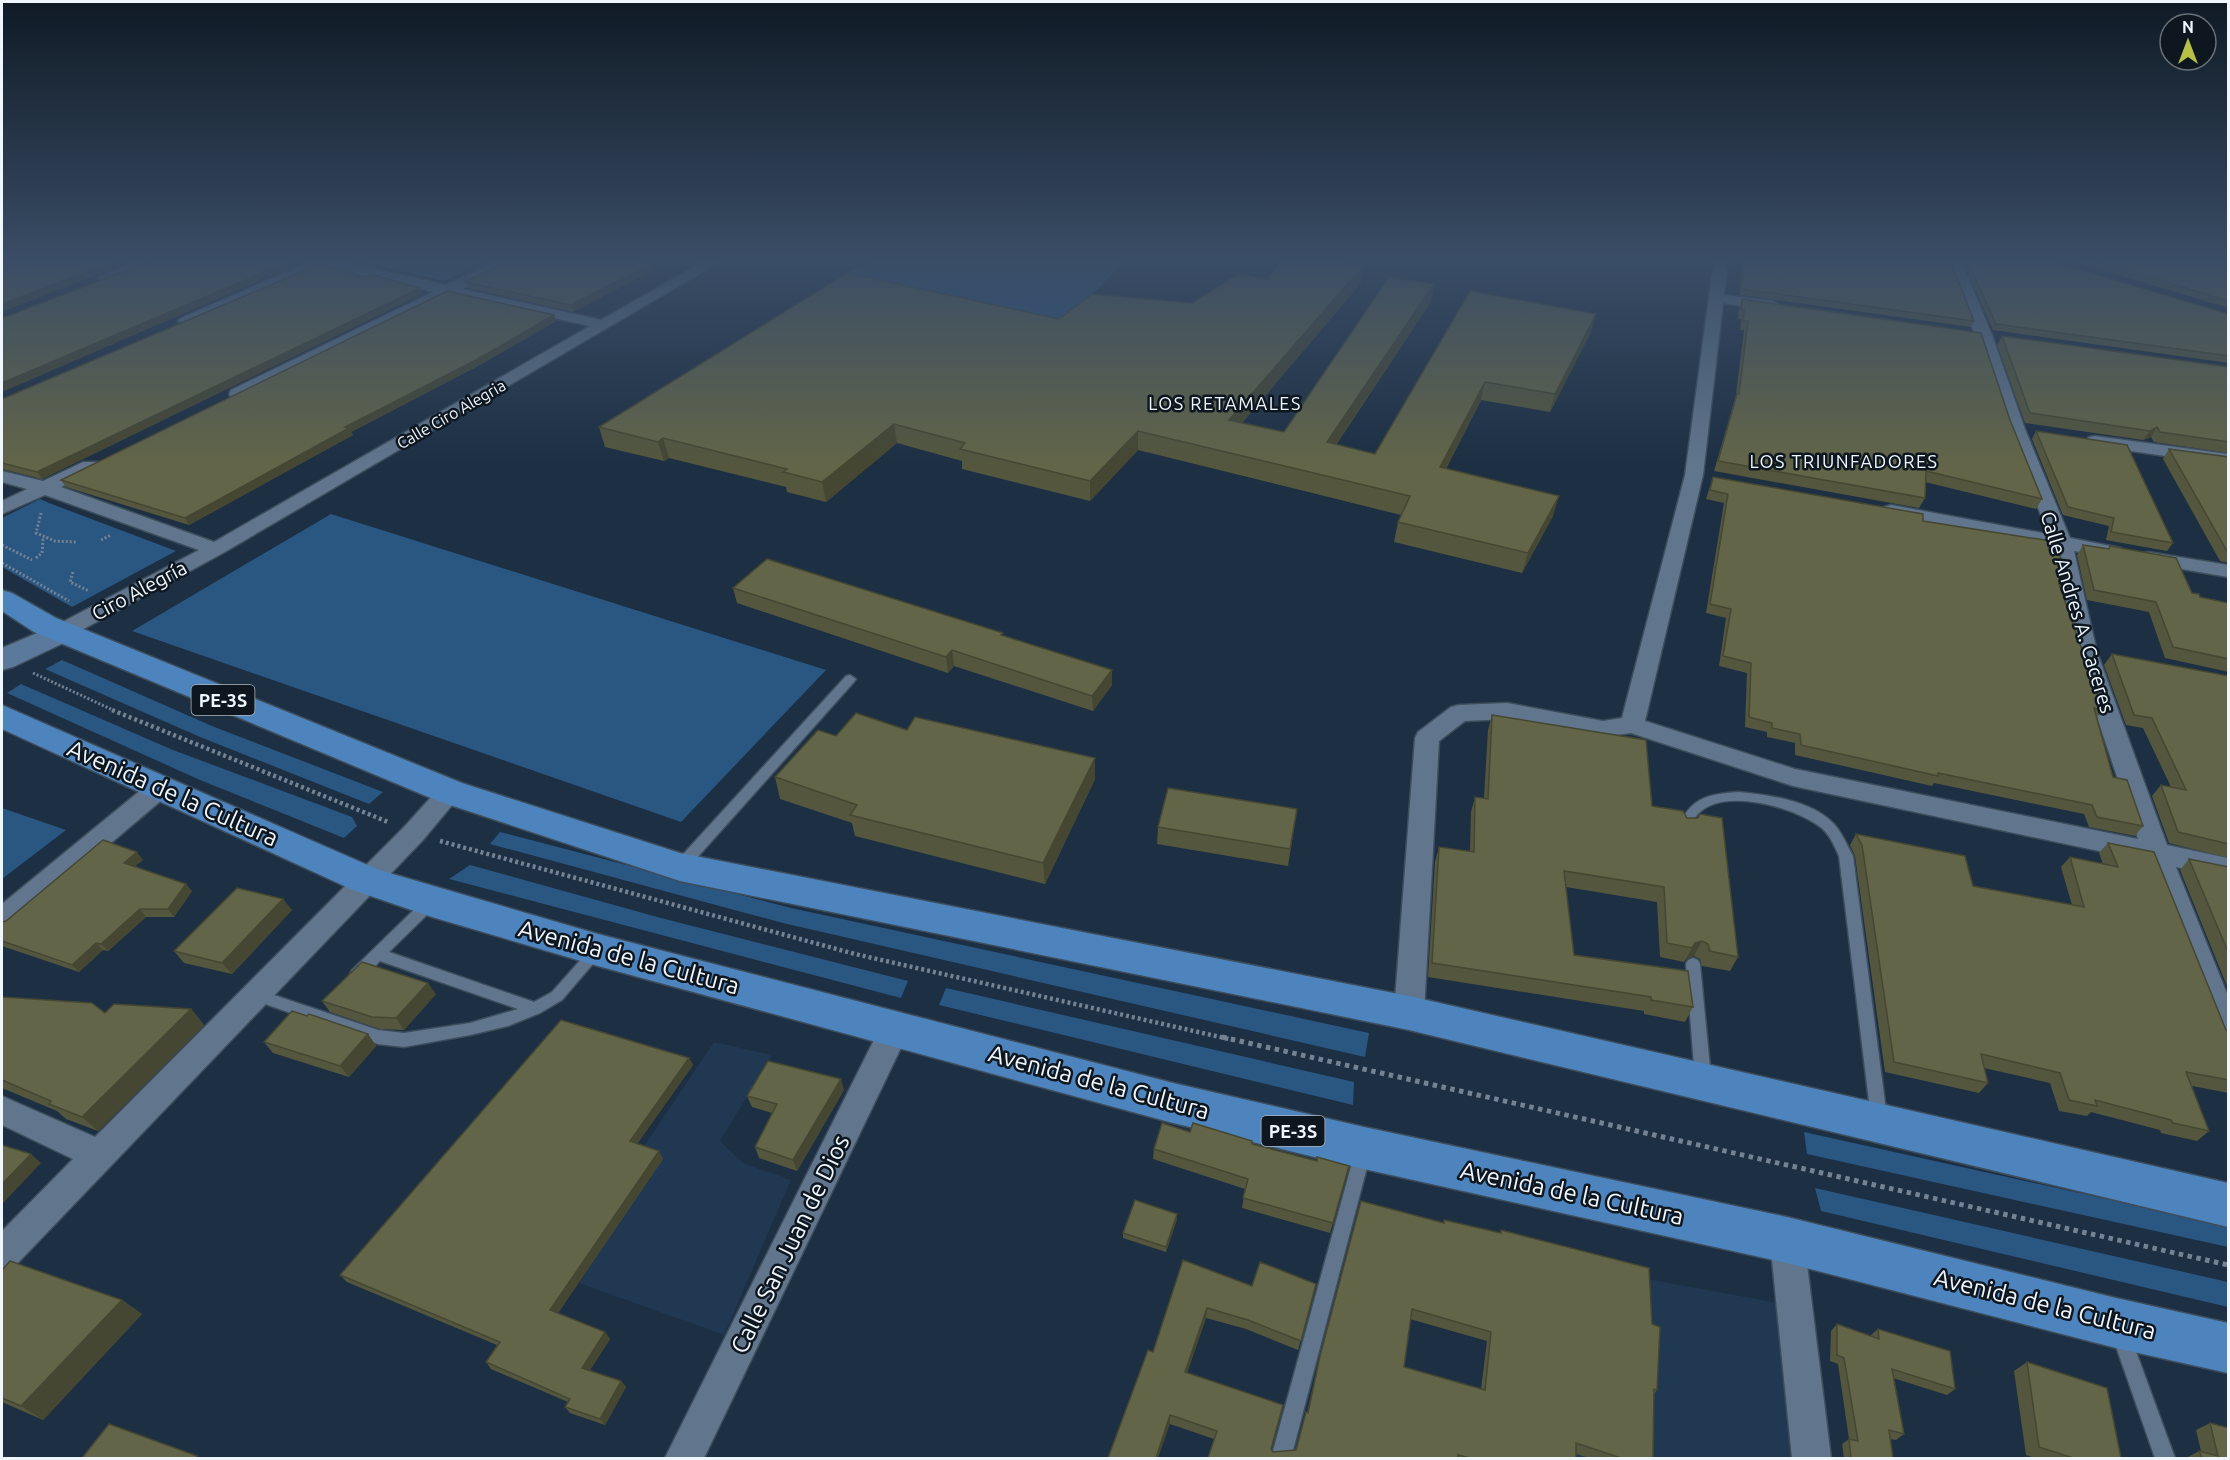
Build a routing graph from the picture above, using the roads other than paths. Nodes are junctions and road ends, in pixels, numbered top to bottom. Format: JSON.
{"nodes":[{"id":1,"x":371,"y":328,"type":"edge"},
{"id":2,"x":600,"y":328,"type":"edge"},
{"id":3,"x":1712,"y":328,"type":"edge"},
{"id":4,"x":1981,"y":328,"type":"edge"},
{"id":5,"x":1960,"y":332,"type":"edge"},
{"id":6,"x":1984,"y":336,"type":"junction"},
{"id":7,"x":2007,"y":339,"type":"edge"},
{"id":8,"x":226,"y":399,"type":"edge"},
{"id":9,"x":2016,"y":429,"type":"junction"},
{"id":10,"x":2039,"y":432,"type":"edge"},
{"id":11,"x":2075,"y":438,"type":"edge"},
{"id":12,"x":109,"y":457,"type":"edge"},
{"id":13,"x":2229,"y":460,"type":"edge"},
{"id":14,"x":1694,"y":475,"type":"junction"},
{"id":15,"x":2,"y":476,"type":"edge"},
{"id":16,"x":1717,"y":480,"type":"edge"},
{"id":17,"x":45,"y":488,"type":"junction"},
{"id":18,"x":2,"y":508,"type":"edge"},
{"id":19,"x":1878,"y":509,"type":"edge"},
{"id":20,"x":2062,"y":543,"type":"junction"},
{"id":21,"x":216,"y":549,"type":"junction"},
{"id":22,"x":2229,"y":572,"type":"edge"},
{"id":23,"x":6,"y":606,"type":"edge"},
{"id":24,"x":68,"y":618,"type":"junction"},
{"id":25,"x":3,"y":659,"type":"edge"},
{"id":26,"x":850,"y":680,"type":"dead end"},
{"id":27,"x":2,"y":716,"type":"edge"},
{"id":28,"x":1632,"y":725,"type":"junction"},
{"id":29,"x":161,"y":788,"type":"junction"},
{"id":30,"x":450,"y":792,"type":"junction"},
{"id":31,"x":1685,"y":828,"type":"edge"},
{"id":32,"x":2156,"y":852,"type":"junction"},
{"id":33,"x":680,"y":867,"type":"junction"},
{"id":34,"x":2229,"y":868,"type":"edge"},
{"id":35,"x":366,"y":880,"type":"junction"},
{"id":36,"x":432,"y":902,"type":"junction"},
{"id":37,"x":2,"y":919,"type":"edge"},
{"id":38,"x":598,"y":950,"type":"junction"},
{"id":39,"x":377,"y":954,"type":"junction"},
{"id":40,"x":1693,"y":964,"type":"edge"},
{"id":41,"x":345,"y":984,"type":"edge"},
{"id":42,"x":255,"y":995,"type":"junction"},
{"id":43,"x":330,"y":1000,"type":"edge"},
{"id":44,"x":535,"y":1009,"type":"junction"},
{"id":45,"x":1409,"y":1013,"type":"junction"},
{"id":46,"x":314,"y":1015,"type":"junction"},
{"id":47,"x":895,"y":1029,"type":"junction"},
{"id":48,"x":2229,"y":1031,"type":"edge"},
{"id":49,"x":1704,"y":1082,"type":"junction"},
{"id":50,"x":2,"y":1110,"type":"edge"},
{"id":51,"x":1880,"y":1124,"type":"junction"},
{"id":52,"x":1364,"y":1148,"type":"junction"},
{"id":53,"x":98,"y":1155,"type":"junction"},
{"id":54,"x":2229,"y":1205,"type":"edge"},
{"id":55,"x":1787,"y":1240,"type":"junction"},
{"id":56,"x":2,"y":1255,"type":"edge"},
{"id":57,"x":2116,"y":1323,"type":"junction"},
{"id":58,"x":2229,"y":1348,"type":"edge"},
{"id":59,"x":684,"y":1458,"type":"edge"},
{"id":60,"x":1281,"y":1458,"type":"edge"},
{"id":61,"x":1812,"y":1458,"type":"edge"},
{"id":62,"x":2165,"y":1458,"type":"edge"}],
"edges":[{"from":1,"to":8,"type":"street"},
{"from":2,"to":21,"type":"street","name":"Calle Ciro Alegria"},
{"from":3,"to":14,"type":"street"},
{"from":4,"to":6,"type":"street","name":"Calle Andres A. Caceres"},
{"from":5,"to":6,"type":"street"},
{"from":6,"to":7,"type":"street"},
{"from":6,"to":9,"type":"street","name":"Calle Andres A. Caceres"},
{"from":9,"to":10,"type":"street"},
{"from":9,"to":20,"type":"street","name":"Calle Andres A. Caceres"},
{"from":11,"to":13,"type":"street"},
{"from":12,"to":17,"type":"street"},
{"from":14,"to":16,"type":"street"},
{"from":14,"to":28,"type":"street"},
{"from":15,"to":17,"type":"street"},
{"from":17,"to":18,"type":"street"},
{"from":17,"to":21,"type":"street"},
{"from":19,"to":20,"type":"street"},
{"from":20,"to":22,"type":"street"},
{"from":20,"to":32,"type":"street","name":"Calle Andres A. Caceres"},
{"from":21,"to":24,"type":"street","name":"Ciro Alegría"},
{"from":23,"to":24,"type":"highway","number":"PE-3S"},
{"from":24,"to":25,"type":"street"},
{"from":24,"to":30,"type":"highway","number":"PE-3S"},
{"from":26,"to":33,"type":"lane"},
{"from":27,"to":29,"type":"highway","name":"Avenida de la Cultura","number":"PE-3S"},
{"from":28,"to":32,"type":"street"},
{"from":28,"to":45,"type":"street"},
{"from":29,"to":35,"type":"highway","name":"Avenida de la Cultura","number":"PE-3S"},
{"from":29,"to":37,"type":"street"},
{"from":30,"to":33,"type":"highway","number":"PE-3S"},
{"from":30,"to":35,"type":"street"},
{"from":31,"to":51,"type":"lane"},
{"from":32,"to":34,"type":"street"},
{"from":32,"to":48,"type":"street","name":"Calle Andres A. Caceres"},
{"from":33,"to":45,"type":"highway","number":"PE-3S"},
{"from":35,"to":36,"type":"highway","name":"Avenida de la Cultura","number":"PE-3S"},
{"from":35,"to":42,"type":"street"},
{"from":36,"to":38,"type":"highway","name":"Avenida de la Cultura","number":"PE-3S"},
{"from":36,"to":39,"type":"lane"},
{"from":38,"to":44,"type":"lane"},
{"from":38,"to":47,"type":"highway","name":"Avenida de la Cultura","number":"PE-3S"},
{"from":39,"to":41,"type":"lane"},
{"from":39,"to":44,"type":"lane"},
{"from":40,"to":49,"type":"lane"},
{"from":42,"to":46,"type":"lane"},
{"from":42,"to":53,"type":"street"},
{"from":43,"to":46,"type":"lane"},
{"from":44,"to":46,"type":"lane"},
{"from":45,"to":49,"type":"highway","number":"PE-3S"},
{"from":47,"to":52,"type":"highway","name":"Avenida de la Cultura","number":"PE-3S"},
{"from":47,"to":59,"type":"street","name":"Calle San Juan de Dios"},
{"from":49,"to":51,"type":"highway","number":"PE-3S"},
{"from":50,"to":53,"type":"street"},
{"from":51,"to":54,"type":"highway","number":"PE-3S"},
{"from":52,"to":55,"type":"highway","name":"Avenida de la Cultura","number":"PE-3S"},
{"from":52,"to":60,"type":"lane"},
{"from":53,"to":56,"type":"street"},
{"from":55,"to":57,"type":"highway","name":"Avenida de la Cultura","number":"PE-3S"},
{"from":55,"to":61,"type":"street"},
{"from":57,"to":58,"type":"highway","name":"Avenida de la Cultura","number":"PE-3S"},
{"from":57,"to":62,"type":"lane"}]}
